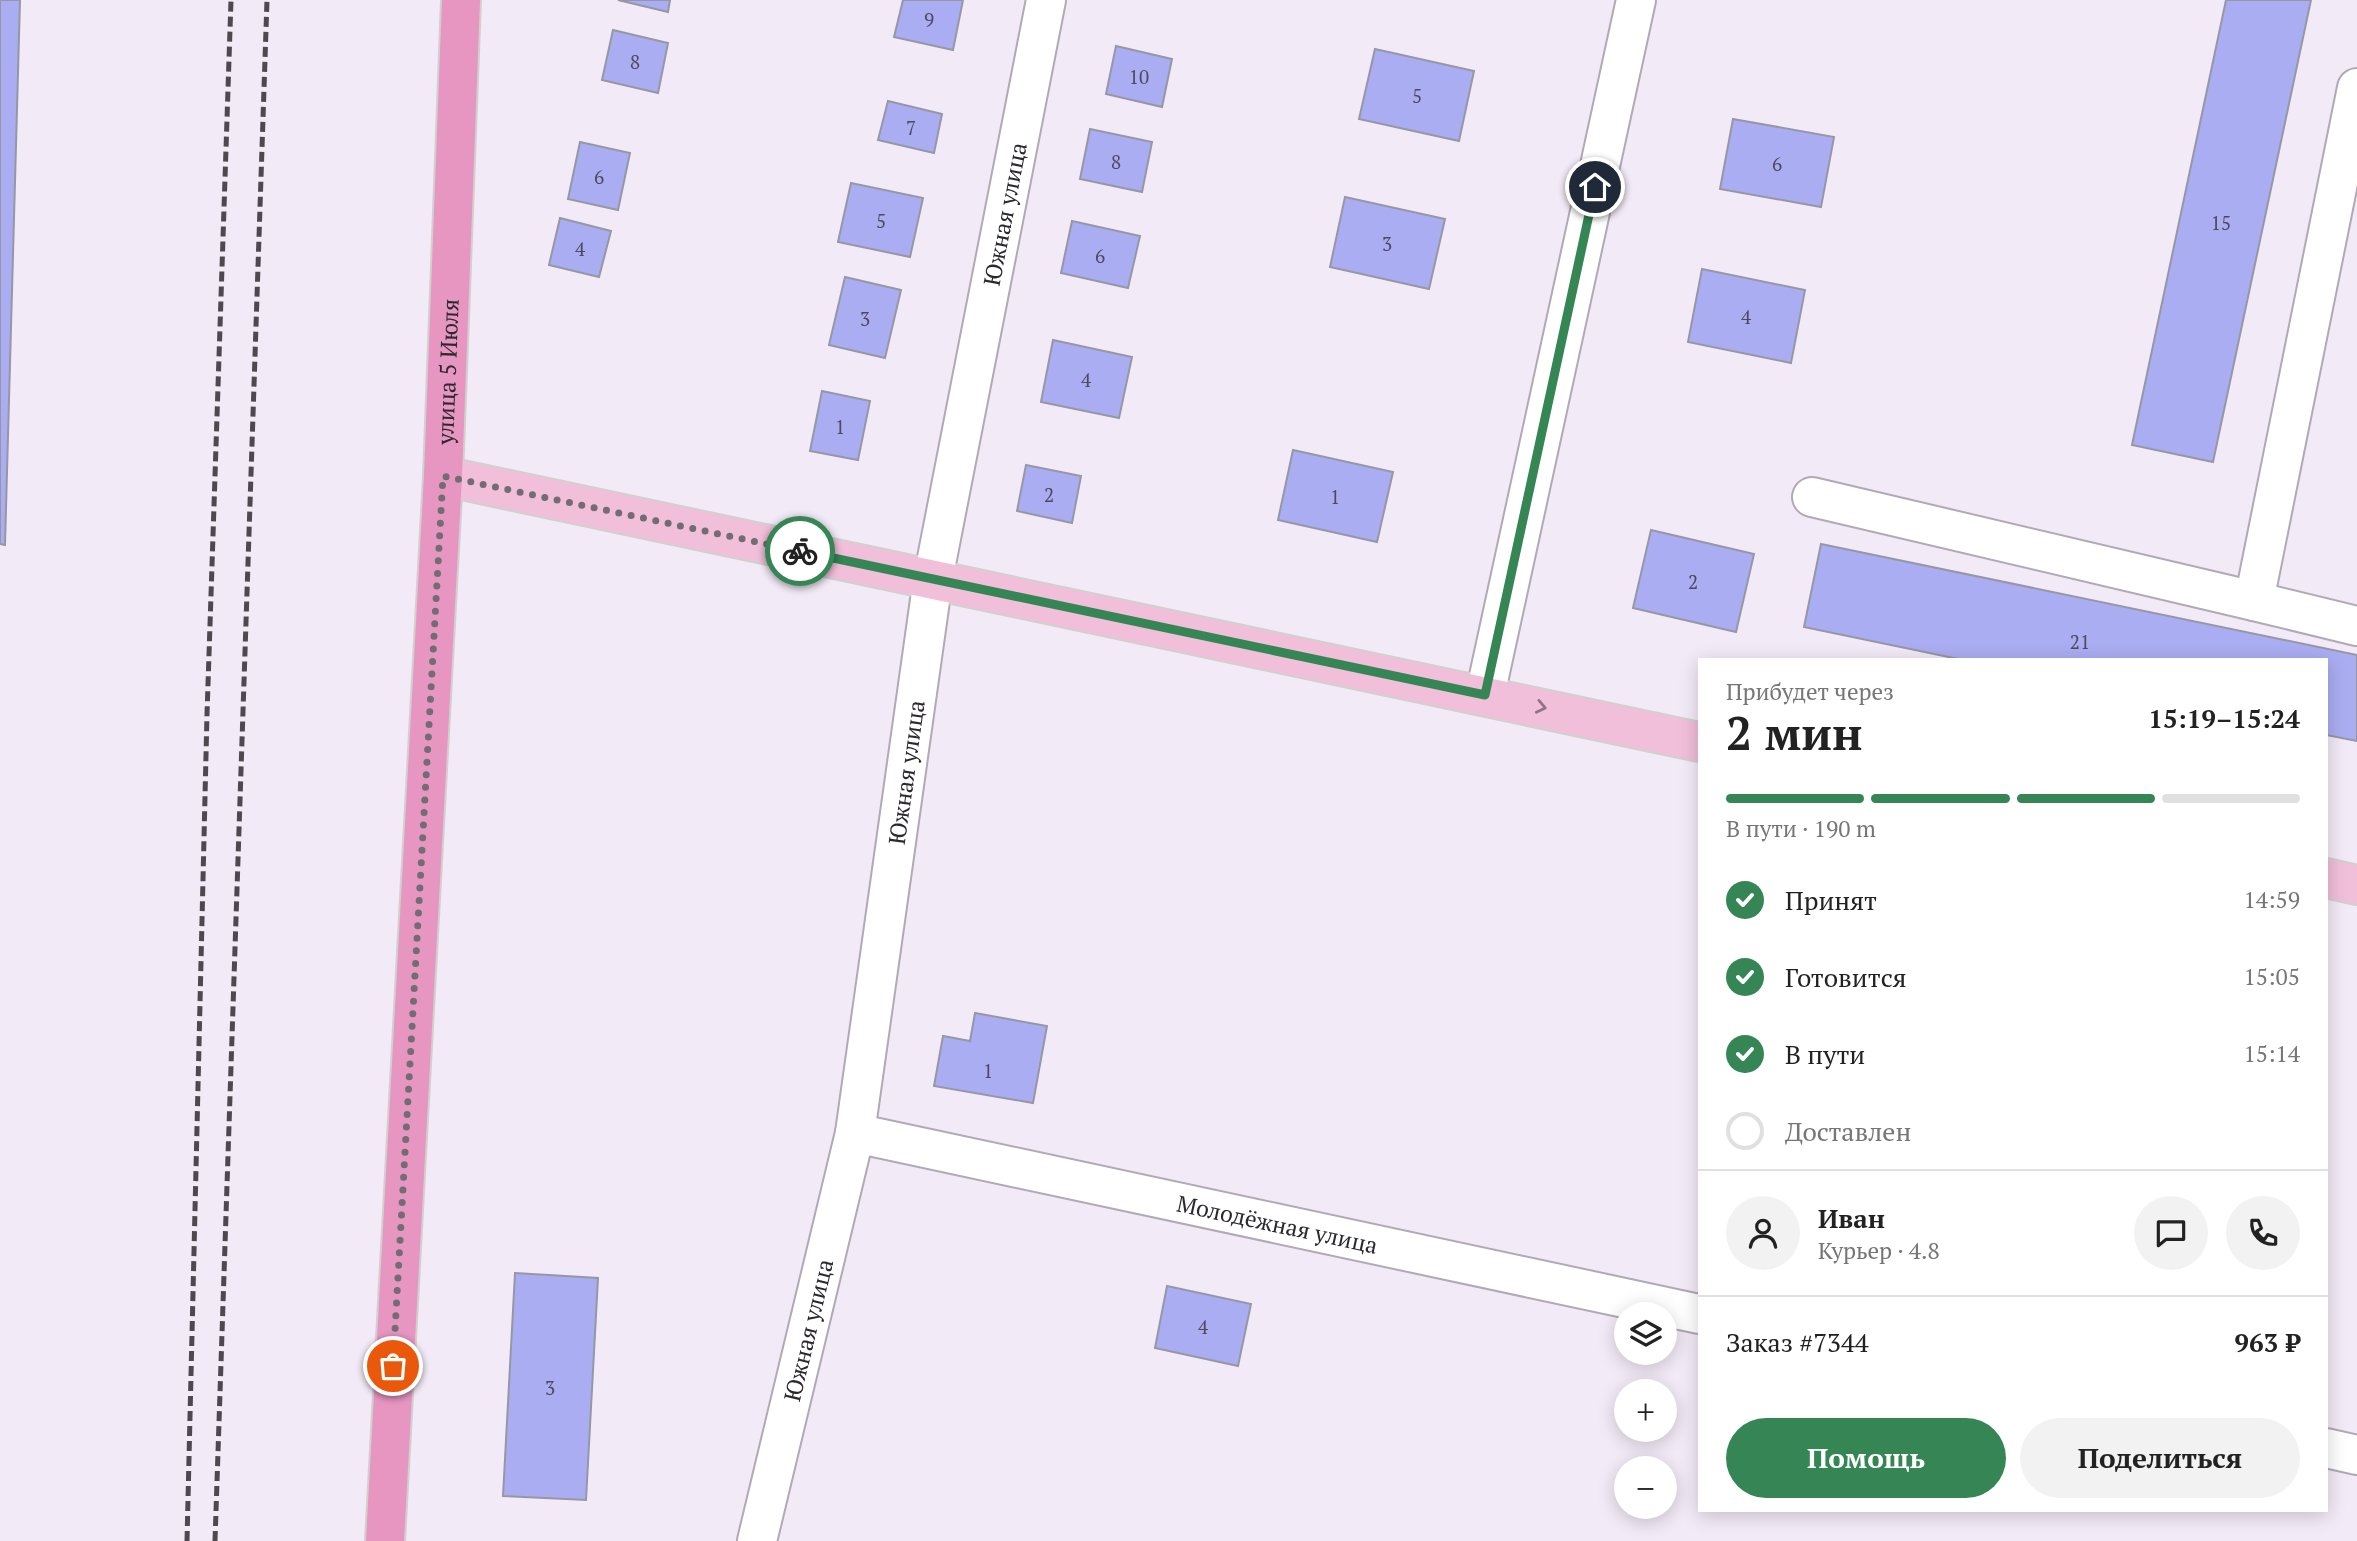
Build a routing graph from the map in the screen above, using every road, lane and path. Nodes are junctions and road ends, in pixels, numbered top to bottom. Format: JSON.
{"nodes":[{"id":1,"x":461,"y":0,"type":"edge"},
{"id":2,"x":1046,"y":0,"type":"edge"},
{"id":3,"x":1636,"y":0,"type":"edge"},
{"id":4,"x":2357,"y":88,"type":"edge"},
{"id":5,"x":443,"y":476,"type":"junction"},
{"id":6,"x":1812,"y":497,"type":"dead end"},
{"id":7,"x":933,"y":579,"type":"junction"},
{"id":8,"x":2254,"y":601,"type":"junction"},
{"id":9,"x":2357,"y":626,"type":"edge"},
{"id":10,"x":1485,"y":695,"type":"junction"},
{"id":11,"x":1698,"y":742,"type":"edge"},
{"id":12,"x":2328,"y":878,"type":"edge"},
{"id":13,"x":2357,"y":885,"type":"edge"},
{"id":14,"x":855,"y":1133,"type":"junction"},
{"id":15,"x":1698,"y":1314,"type":"edge"},
{"id":16,"x":2328,"y":1448,"type":"edge"},
{"id":17,"x":2357,"y":1455,"type":"edge"},
{"id":18,"x":385,"y":1541,"type":"edge"},
{"id":19,"x":757,"y":1541,"type":"edge"}],
"edges":[{"from":1,"to":5,"type":"highway","name":"улица 5 Июля"},
{"from":2,"to":7,"type":"street","name":"Южная улица"},
{"from":3,"to":10,"type":"street"},
{"from":4,"to":8,"type":"street"},
{"from":5,"to":7,"type":"main road"},
{"from":5,"to":18,"type":"highway","name":"улица 5 Июля"},
{"from":6,"to":8,"type":"street"},
{"from":7,"to":10,"type":"main road"},
{"from":7,"to":14,"type":"street","name":"Южная улица"},
{"from":8,"to":9,"type":"street"},
{"from":10,"to":11,"type":"main road","one_way":true},
{"from":12,"to":13,"type":"main road"},
{"from":14,"to":15,"type":"street","name":"Молодёжная улица"},
{"from":14,"to":19,"type":"street","name":"Южная улица"},
{"from":16,"to":17,"type":"street"}]}
